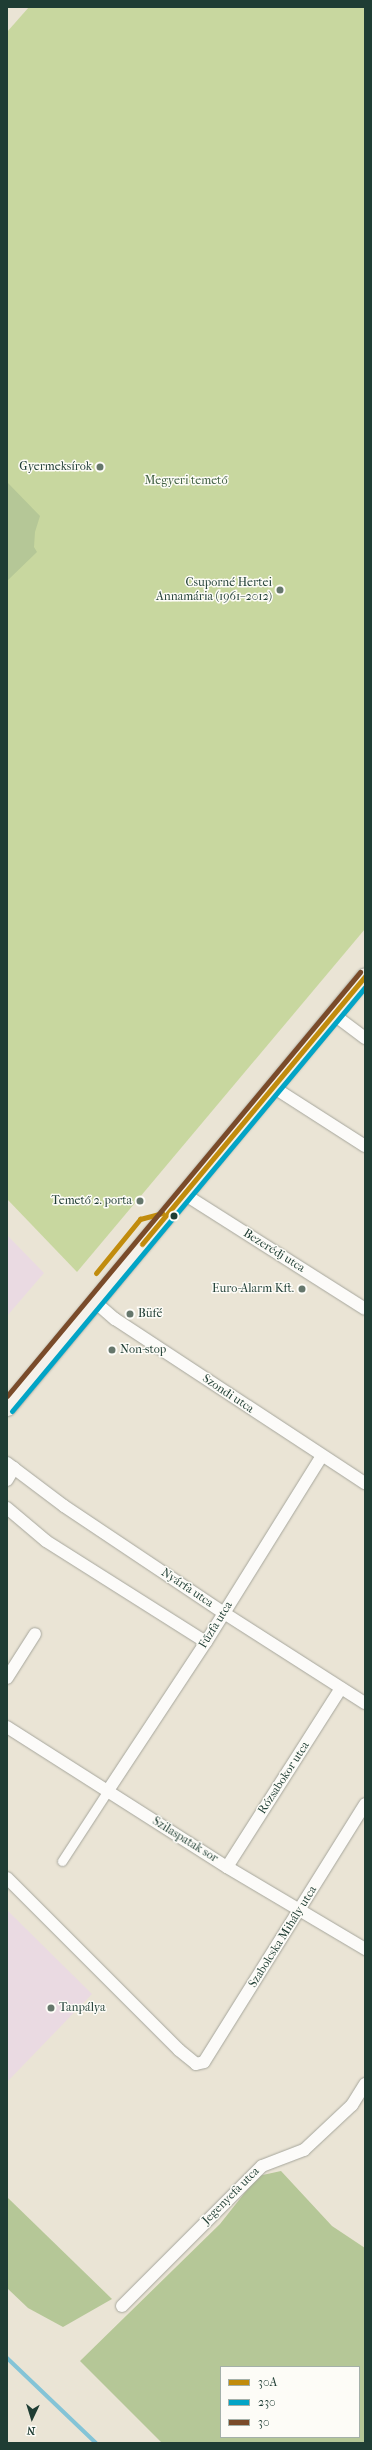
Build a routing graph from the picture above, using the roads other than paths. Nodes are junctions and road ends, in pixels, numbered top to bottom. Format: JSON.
{"nodes":[{"id":1,"x":365,"y":976,"type":"edge"},
{"id":2,"x":333,"y":1014,"type":"junction"},
{"id":3,"x":365,"y":1038,"type":"edge"},
{"id":4,"x":273,"y":1087,"type":"junction"},
{"id":5,"x":365,"y":1146,"type":"edge"},
{"id":6,"x":184,"y":1194,"type":"junction"},
{"id":7,"x":94,"y":1301,"type":"junction"},
{"id":8,"x":365,"y":1309,"type":"edge"},
{"id":9,"x":7,"y":1407,"type":"edge"},
{"id":10,"x":322,"y":1456,"type":"junction"},
{"id":11,"x":10,"y":1465,"type":"edge"},
{"id":12,"x":7,"y":1480,"type":"edge"},
{"id":13,"x":365,"y":1483,"type":"edge"},
{"id":14,"x":7,"y":1508,"type":"edge"},
{"id":15,"x":224,"y":1613,"type":"junction"},
{"id":16,"x":35,"y":1634,"type":"dead end"},
{"id":17,"x":206,"y":1642,"type":"junction"},
{"id":18,"x":7,"y":1678,"type":"edge"},
{"id":19,"x":341,"y":1688,"type":"junction"},
{"id":20,"x":365,"y":1703,"type":"edge"},
{"id":21,"x":7,"y":1727,"type":"edge"},
{"id":22,"x":108,"y":1792,"type":"junction"},
{"id":23,"x":365,"y":1804,"type":"edge"},
{"id":24,"x":62,"y":1861,"type":"dead end"},
{"id":25,"x":227,"y":1867,"type":"junction"},
{"id":26,"x":7,"y":1878,"type":"edge"},
{"id":27,"x":299,"y":1911,"type":"junction"},
{"id":28,"x":365,"y":1949,"type":"edge"},
{"id":29,"x":365,"y":2084,"type":"edge"},
{"id":30,"x":122,"y":2306,"type":"dead end"}],
"edges":[{"from":1,"to":2,"type":"main road"},
{"from":2,"to":3,"type":"street"},
{"from":2,"to":4,"type":"main road"},
{"from":4,"to":5,"type":"street"},
{"from":4,"to":6,"type":"main road"},
{"from":6,"to":7,"type":"main road"},
{"from":6,"to":8,"type":"street","name":"Bezerédj utca"},
{"from":7,"to":9,"type":"main road"},
{"from":7,"to":10,"type":"street","name":"Szondi utca"},
{"from":10,"to":13,"type":"street","name":"Szondi utca"},
{"from":10,"to":15,"type":"street","name":"Fűzfa utca"},
{"from":11,"to":12,"type":"street","name":"Nyárfa utca"},
{"from":11,"to":15,"type":"street","name":"Nyárfa utca"},
{"from":14,"to":17,"type":"street"},
{"from":15,"to":17,"type":"street","name":"Fűzfa utca"},
{"from":15,"to":19,"type":"street","name":"Nyárfa utca"},
{"from":16,"to":18,"type":"street"},
{"from":17,"to":22,"type":"street","name":"Fűzfa utca"},
{"from":19,"to":20,"type":"street","name":"Nyárfa utca"},
{"from":19,"to":25,"type":"street","name":"Rózsabokor utca"},
{"from":21,"to":22,"type":"street","name":"Szilaspatak sor"},
{"from":22,"to":24,"type":"street"},
{"from":22,"to":25,"type":"street","name":"Szilaspatak sor"},
{"from":23,"to":27,"type":"street","name":"Szabolcska Mihály utca"},
{"from":25,"to":27,"type":"street","name":"Szilaspatak sor"},
{"from":26,"to":27,"type":"street","name":"Szabolcska Mihály utca"},
{"from":27,"to":28,"type":"street","name":"Szilaspatak sor"},
{"from":29,"to":30,"type":"street","name":"Jegenyefa utca"}]}
